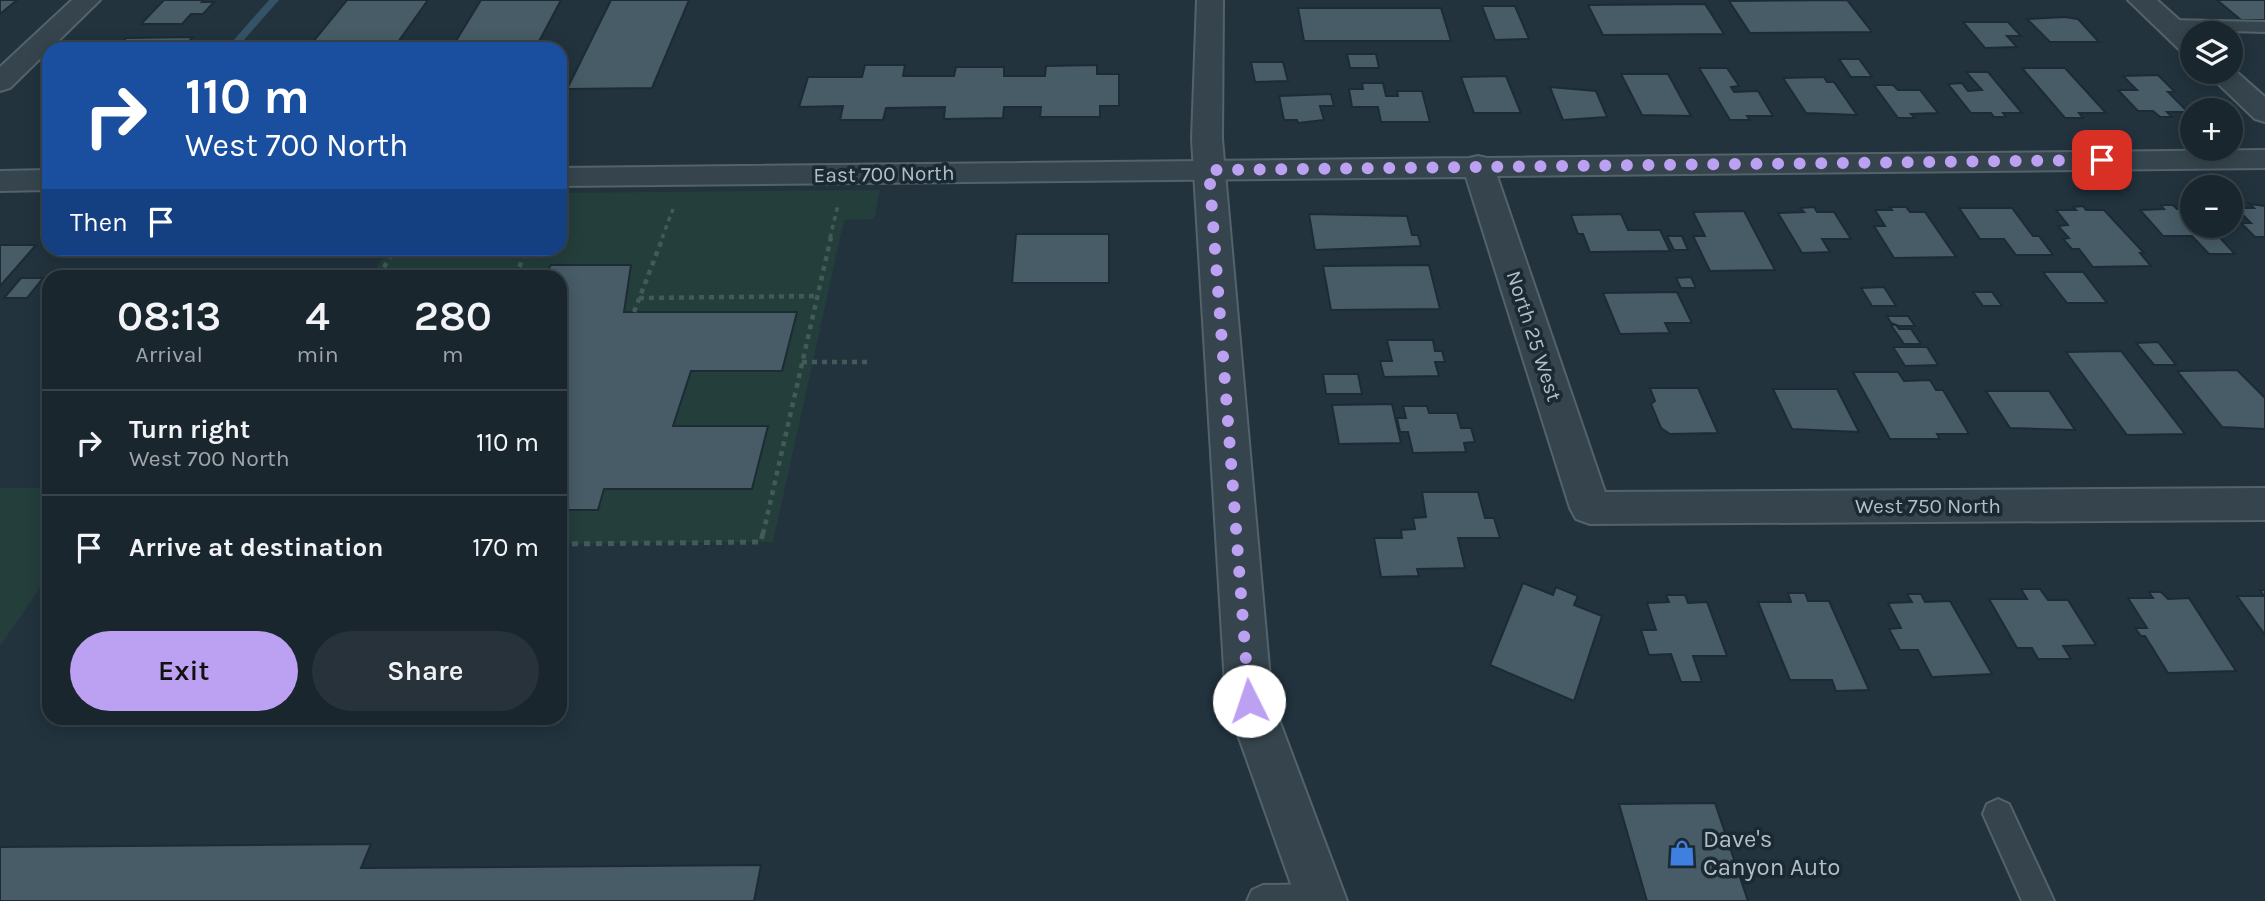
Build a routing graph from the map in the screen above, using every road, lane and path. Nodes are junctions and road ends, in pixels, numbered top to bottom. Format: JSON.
{"nodes":[{"id":1,"x":87,"y":0,"type":"edge"},
{"id":2,"x":1210,"y":0,"type":"edge"},
{"id":3,"x":2141,"y":0,"type":"edge"},
{"id":4,"x":2169,"y":25,"type":"junction"},
{"id":5,"x":2265,"y":27,"type":"edge"},
{"id":6,"x":2180,"y":35,"type":"edge"},
{"id":7,"x":42,"y":42,"type":"edge"},
{"id":8,"x":42,"y":42,"type":"edge"},
{"id":9,"x":0,"y":82,"type":"edge"},
{"id":10,"x":2233,"y":84,"type":"edge"},
{"id":11,"x":2265,"y":113,"type":"edge"},
{"id":12,"x":2265,"y":159,"type":"edge"},
{"id":13,"x":1478,"y":165,"type":"junction"},
{"id":14,"x":1209,"y":170,"type":"junction"},
{"id":15,"x":567,"y":177,"type":"edge"},
{"id":16,"x":42,"y":180,"type":"edge"},
{"id":17,"x":0,"y":181,"type":"edge"},
{"id":18,"x":675,"y":204,"type":"dead end"},
{"id":19,"x":838,"y":204,"type":"dead end"},
{"id":20,"x":818,"y":296,"type":"junction"},
{"id":21,"x":639,"y":298,"type":"junction"},
{"id":22,"x":634,"y":312,"type":"dead end"},
{"id":23,"x":802,"y":362,"type":"junction"},
{"id":24,"x":872,"y":362,"type":"dead end"},
{"id":25,"x":2265,"y":504,"type":"edge"},
{"id":26,"x":1590,"y":508,"type":"joint"},
{"id":27,"x":567,"y":544,"type":"edge"},
{"id":28,"x":1998,"y":814,"type":"dead end"},
{"id":29,"x":1263,"y":901,"type":"edge"},
{"id":30,"x":1322,"y":901,"type":"edge"},
{"id":31,"x":2038,"y":901,"type":"edge"}],
"edges":[{"from":1,"to":7,"type":"street"},
{"from":2,"to":14,"type":"street"},
{"from":3,"to":4,"type":"street"},
{"from":4,"to":5,"type":"lane"},
{"from":4,"to":6,"type":"street"},
{"from":8,"to":9,"type":"street"},
{"from":10,"to":11,"type":"street"},
{"from":12,"to":13,"type":"street","name":"East 700 North"},
{"from":13,"to":14,"type":"street","name":"East 700 North"},
{"from":13,"to":26,"type":"street","name":"North 25 West"},
{"from":14,"to":15,"type":"street","name":"East 700 North"},
{"from":14,"to":30,"type":"street"},
{"from":16,"to":17,"type":"street"},
{"from":18,"to":21,"type":"path"},
{"from":19,"to":20,"type":"path"},
{"from":20,"to":21,"type":"path"},
{"from":20,"to":23,"type":"path"},
{"from":21,"to":22,"type":"path"},
{"from":23,"to":24,"type":"path"},
{"from":23,"to":27,"type":"path"},
{"from":25,"to":26,"type":"street","name":"West 750 North"},
{"from":28,"to":31,"type":"lane"},
{"from":29,"to":30,"type":"lane"}]}
